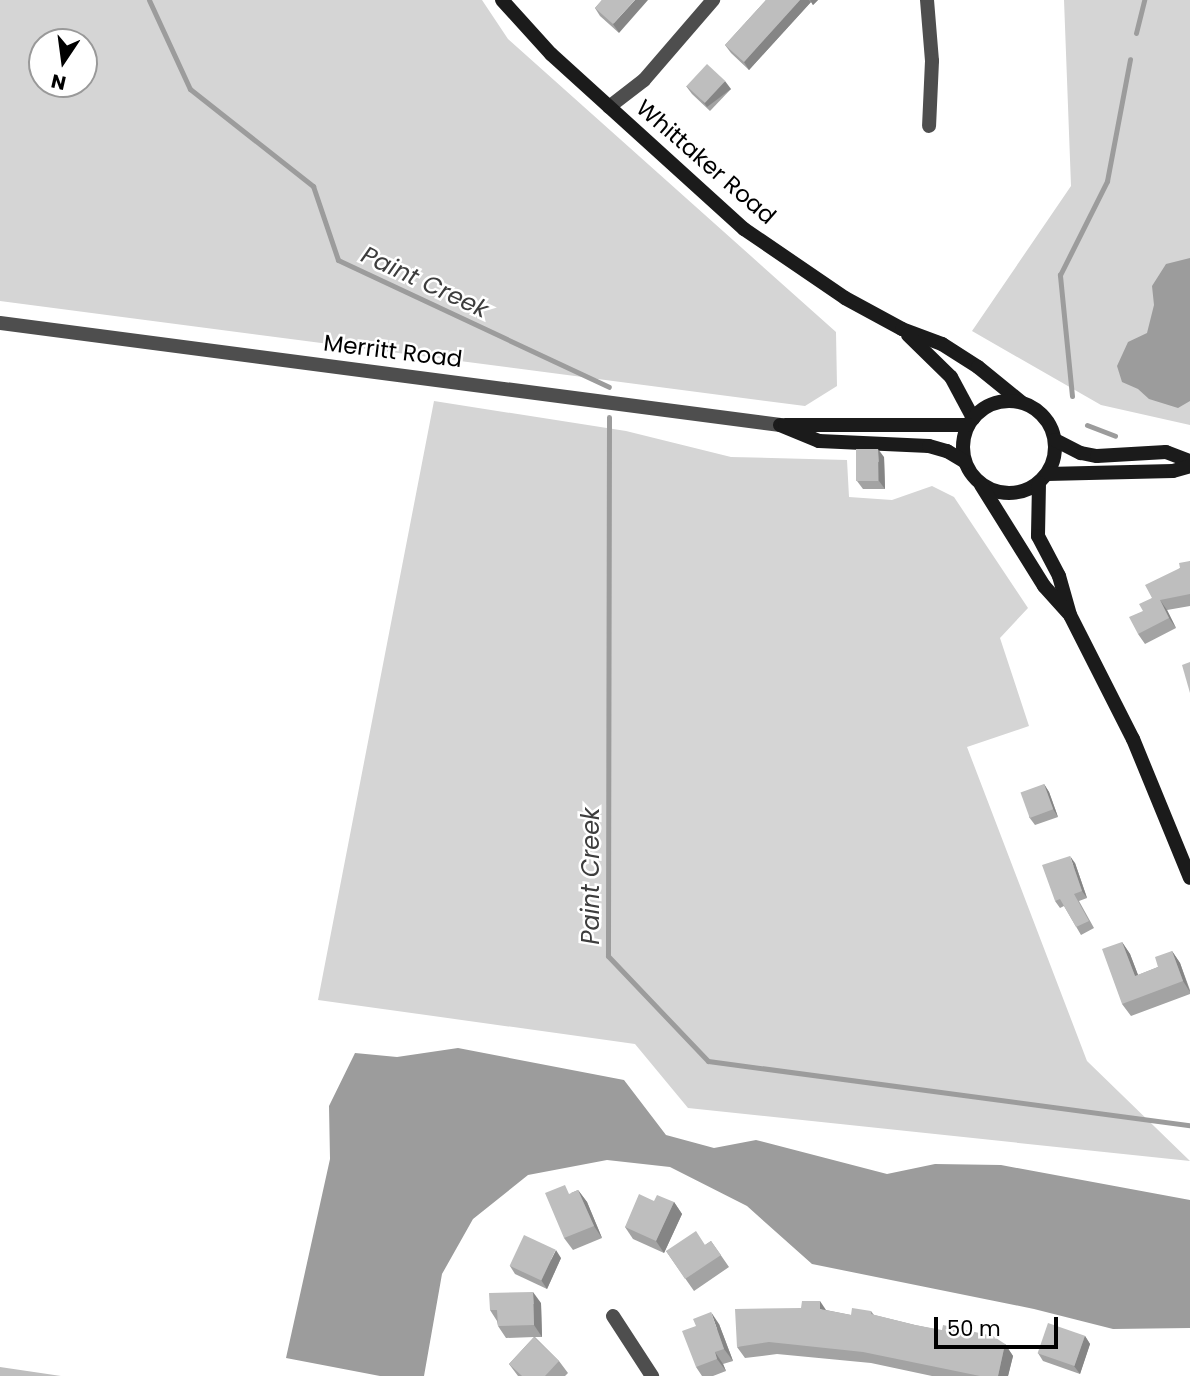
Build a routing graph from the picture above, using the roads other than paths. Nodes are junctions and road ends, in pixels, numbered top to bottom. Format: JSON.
{"nodes":[{"id":1,"x":502,"y":0,"type":"edge"},
{"id":2,"x":713,"y":0,"type":"edge"},
{"id":3,"x":927,"y":0,"type":"edge"},
{"id":4,"x":609,"y":107,"type":"junction"},
{"id":5,"x":929,"y":126,"type":"dead end"},
{"id":6,"x":0,"y":323,"type":"edge"},
{"id":7,"x":902,"y":329,"type":"junction"},
{"id":8,"x":1021,"y":402,"type":"junction"},
{"id":9,"x":971,"y":421,"type":"junction"},
{"id":10,"x":780,"y":425,"type":"junction"},
{"id":11,"x":1055,"y":440,"type":"junction"},
{"id":12,"x":965,"y":462,"type":"junction"},
{"id":13,"x":1190,"y":463,"type":"edge"},
{"id":14,"x":1043,"y":479,"type":"junction"},
{"id":15,"x":980,"y":484,"type":"junction"},
{"id":16,"x":1070,"y":615,"type":"junction"},
{"id":17,"x":1190,"y":878,"type":"edge"},
{"id":18,"x":613,"y":1316,"type":"dead end"},
{"id":19,"x":652,"y":1376,"type":"edge"}],
"edges":[{"from":1,"to":4,"type":"main road","name":"Whittaker Road"},
{"from":2,"to":4,"type":"street"},
{"from":3,"to":5,"type":"street"},
{"from":4,"to":7,"type":"main road","name":"Whittaker Road"},
{"from":6,"to":10,"type":"street","name":"Merritt Road"},
{"from":7,"to":8,"type":"main road","name":"Whittaker Road"},
{"from":7,"to":9,"type":"main road","name":"Whittaker Road"},
{"from":8,"to":9,"type":"main road"},
{"from":8,"to":11,"type":"main road"},
{"from":9,"to":10,"type":"main road","name":"Merritt Road"},
{"from":9,"to":12,"type":"main road"},
{"from":10,"to":12,"type":"main road","name":"Merritt Road"},
{"from":11,"to":13,"type":"main road"},
{"from":11,"to":14,"type":"main road"},
{"from":12,"to":15,"type":"main road"},
{"from":13,"to":14,"type":"main road"},
{"from":14,"to":15,"type":"main road"},
{"from":14,"to":16,"type":"main road"},
{"from":15,"to":16,"type":"main road"},
{"from":16,"to":17,"type":"main road"},
{"from":18,"to":19,"type":"street"}]}
